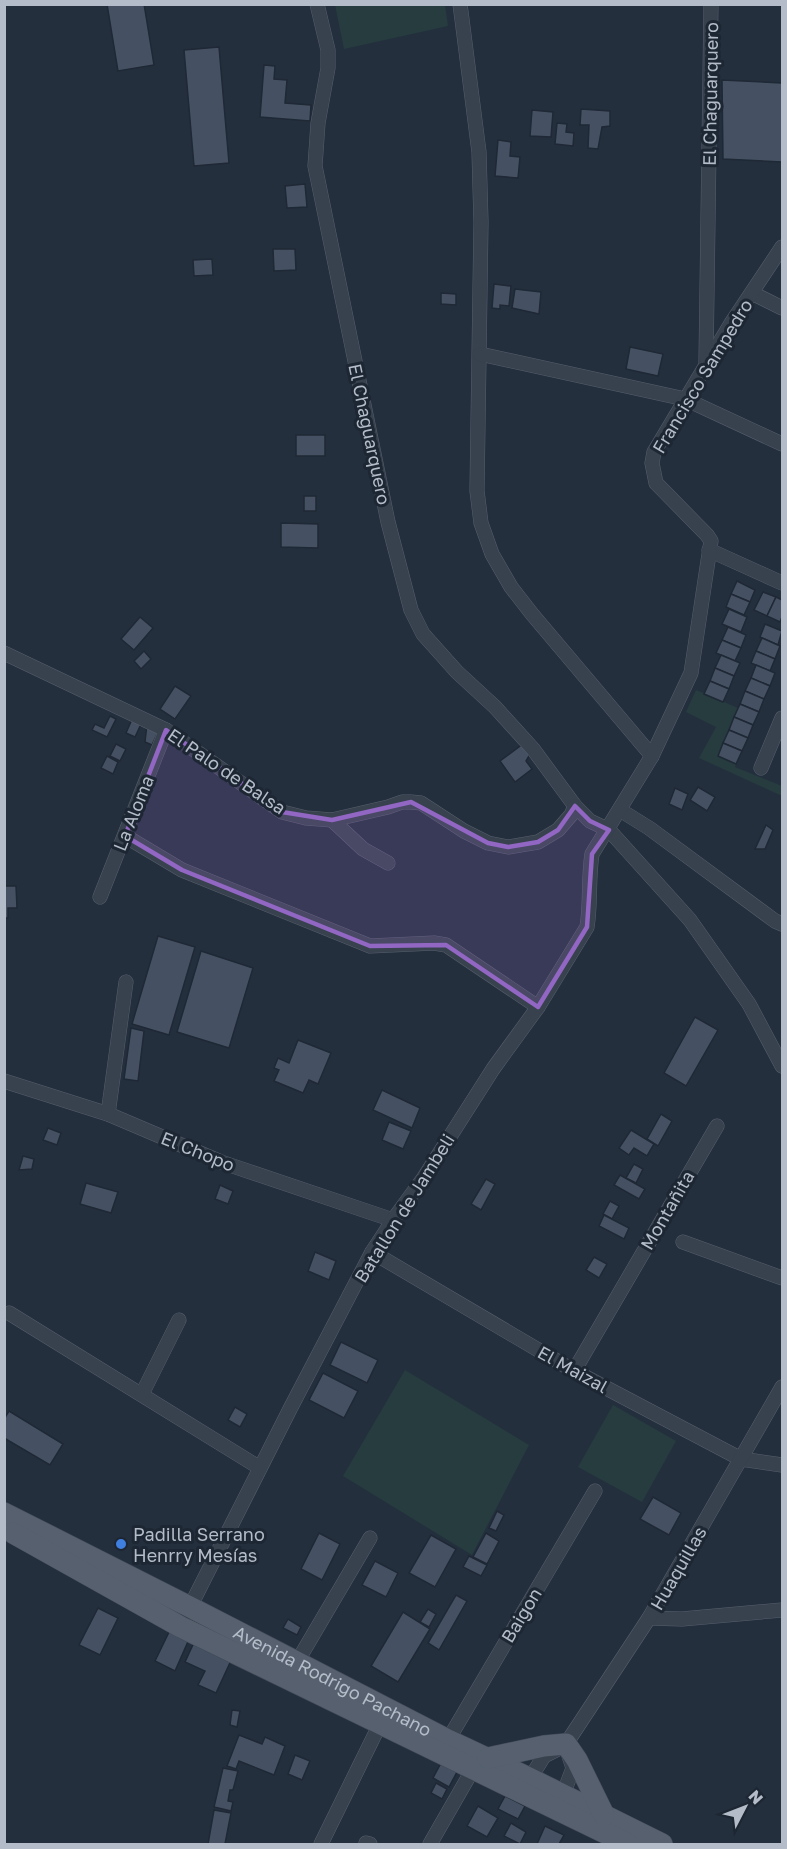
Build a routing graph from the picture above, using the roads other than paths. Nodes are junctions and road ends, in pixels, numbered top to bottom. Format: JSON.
{"nodes":[{"id":1,"x":317,"y":4,"type":"edge"},
{"id":2,"x":460,"y":4,"type":"edge"},
{"id":3,"x":711,"y":4,"type":"edge"},
{"id":4,"x":783,"y":247,"type":"edge"},
{"id":5,"x":752,"y":293,"type":"junction"},
{"id":6,"x":783,"y":308,"type":"edge"},
{"id":7,"x":480,"y":354,"type":"junction"},
{"id":8,"x":706,"y":364,"type":"junction"},
{"id":9,"x":685,"y":399,"type":"junction"},
{"id":10,"x":783,"y":444,"type":"edge"},
{"id":11,"x":709,"y":550,"type":"junction"},
{"id":12,"x":783,"y":583,"type":"edge"},
{"id":13,"x":4,"y":653,"type":"edge"},
{"id":14,"x":783,"y":718,"type":"edge"},
{"id":15,"x":166,"y":730,"type":"junction"},
{"id":16,"x":652,"y":756,"type":"junction"},
{"id":17,"x":761,"y":768,"type":"dead end"},
{"id":18,"x":575,"y":806,"type":"junction"},
{"id":19,"x":620,"y":810,"type":"junction"},
{"id":20,"x":332,"y":820,"type":"junction"},
{"id":21,"x":609,"y":830,"type":"junction"},
{"id":22,"x":125,"y":836,"type":"junction"},
{"id":23,"x":388,"y":863,"type":"dead end"},
{"id":24,"x":100,"y":897,"type":"dead end"},
{"id":25,"x":783,"y":924,"type":"edge"},
{"id":26,"x":126,"y":982,"type":"dead end"},
{"id":27,"x":538,"y":1007,"type":"junction"},
{"id":28,"x":783,"y":1066,"type":"edge"},
{"id":29,"x":4,"y":1081,"type":"edge"},
{"id":30,"x":108,"y":1114,"type":"junction"},
{"id":31,"x":717,"y":1126,"type":"dead end"},
{"id":32,"x":393,"y":1220,"type":"junction"},
{"id":33,"x":683,"y":1242,"type":"dead end"},
{"id":34,"x":372,"y":1252,"type":"junction"},
{"id":35,"x":783,"y":1278,"type":"edge"},
{"id":36,"x":9,"y":1313,"type":"dead end"},
{"id":37,"x":179,"y":1320,"type":"dead end"},
{"id":38,"x":574,"y":1371,"type":"junction"},
{"id":39,"x":783,"y":1387,"type":"edge"},
{"id":40,"x":142,"y":1394,"type":"junction"},
{"id":41,"x":741,"y":1460,"type":"junction"},
{"id":42,"x":783,"y":1465,"type":"edge"},
{"id":43,"x":260,"y":1468,"type":"junction"},
{"id":44,"x":595,"y":1491,"type":"dead end"},
{"id":45,"x":4,"y":1513,"type":"edge"},
{"id":46,"x":4,"y":1528,"type":"edge"},
{"id":47,"x":370,"y":1538,"type":"dead end"},
{"id":48,"x":190,"y":1607,"type":"junction"},
{"id":49,"x":783,"y":1610,"type":"edge"},
{"id":50,"x":650,"y":1618,"type":"junction"},
{"id":51,"x":182,"y":1627,"type":"junction"},
{"id":52,"x":297,"y":1662,"type":"junction"},
{"id":53,"x":380,"y":1724,"type":"junction"},
{"id":54,"x":448,"y":1740,"type":"junction"},
{"id":55,"x":566,"y":1744,"type":"junction"},
{"id":56,"x":480,"y":1764,"type":"junction"},
{"id":57,"x":526,"y":1785,"type":"junction"},
{"id":58,"x":561,"y":1802,"type":"junction"},
{"id":59,"x":604,"y":1815,"type":"junction"},
{"id":60,"x":321,"y":1845,"type":"edge"},
{"id":61,"x":430,"y":1845,"type":"edge"},
{"id":62,"x":628,"y":1845,"type":"edge"},
{"id":63,"x":662,"y":1845,"type":"edge"}],
"edges":[{"from":1,"to":18,"type":"street","name":"El Chaguarquero"},
{"from":2,"to":7,"type":"street"},
{"from":3,"to":8,"type":"street","name":"El Chaguarquero"},
{"from":4,"to":5,"type":"street","name":"Francisco Sampedro"},
{"from":5,"to":6,"type":"street"},
{"from":5,"to":8,"type":"street","name":"Francisco Sampedro"},
{"from":7,"to":9,"type":"street"},
{"from":7,"to":16,"type":"street"},
{"from":8,"to":9,"type":"street","name":"Francisco Sampedro"},
{"from":9,"to":10,"type":"street"},
{"from":9,"to":11,"type":"street","name":"Francisco Sampedro"},
{"from":11,"to":12,"type":"street"},
{"from":11,"to":16,"type":"street"},
{"from":13,"to":15,"type":"street","name":"El Palo de Balsa"},
{"from":14,"to":17,"type":"street"},
{"from":15,"to":20,"type":"street","name":"El Palo de Balsa"},
{"from":15,"to":22,"type":"street","name":"La Aloma"},
{"from":16,"to":19,"type":"street"},
{"from":18,"to":20,"type":"street","name":"El Palo de Balsa"},
{"from":18,"to":21,"type":"street","name":"El Chaguarquero"},
{"from":19,"to":21,"type":"street"},
{"from":19,"to":25,"type":"street"},
{"from":20,"to":23,"type":"street"},
{"from":21,"to":27,"type":"street","name":"Batallon de Jambeli"},
{"from":21,"to":28,"type":"street","name":"El Chaguarquero"},
{"from":22,"to":24,"type":"street","name":"La Aloma"},
{"from":22,"to":27,"type":"street"},
{"from":26,"to":30,"type":"street"},
{"from":27,"to":32,"type":"street","name":"Batallon de Jambeli"},
{"from":29,"to":30,"type":"street","name":"El Chopo"},
{"from":30,"to":32,"type":"street","name":"El Chopo"},
{"from":31,"to":38,"type":"street","name":"Montañita"},
{"from":32,"to":34,"type":"street","name":"Batallon de Jambeli"},
{"from":33,"to":35,"type":"street"},
{"from":34,"to":38,"type":"street","name":"El Maizal"},
{"from":34,"to":43,"type":"street","name":"Batallon de Jambeli"},
{"from":36,"to":40,"type":"street"},
{"from":37,"to":40,"type":"street"},
{"from":38,"to":41,"type":"street","name":"El Maizal"},
{"from":39,"to":41,"type":"street","name":"Huaquillas"},
{"from":40,"to":43,"type":"street"},
{"from":41,"to":42,"type":"street","name":"El Maizal"},
{"from":41,"to":50,"type":"street","name":"Huaquillas"},
{"from":43,"to":48,"type":"street","name":"Batallon de Jambeli"},
{"from":44,"to":54,"type":"street","name":"Baigon"},
{"from":45,"to":48,"type":"main road","name":"Avenida Rodrigo Pachano"},
{"from":46,"to":51,"type":"main road","name":"Avenida Rodrigo Pachano"},
{"from":47,"to":52,"type":"street"},
{"from":48,"to":51,"type":"street","name":"Batallon de Jambeli"},
{"from":48,"to":52,"type":"main road","name":"Avenida Rodrigo Pachano"},
{"from":49,"to":50,"type":"street"},
{"from":50,"to":55,"type":"street","name":"Huaquillas"},
{"from":51,"to":53,"type":"main road","name":"Avenida Rodrigo Pachano"},
{"from":52,"to":54,"type":"main road","name":"Avenida Rodrigo Pachano"},
{"from":53,"to":56,"type":"main road","name":"Avenida Rodrigo Pachano"},
{"from":53,"to":60,"type":"street"},
{"from":54,"to":56,"type":"main road","name":"Avenida Rodrigo Pachano"},
{"from":55,"to":56,"type":"main road"},
{"from":55,"to":57,"type":"street"},
{"from":55,"to":58,"type":"street"},
{"from":55,"to":59,"type":"main road"},
{"from":56,"to":57,"type":"main road","name":"Avenida Rodrigo Pachano"},
{"from":56,"to":61,"type":"street"},
{"from":57,"to":58,"type":"main road","name":"Avenida Rodrigo Pachano"},
{"from":58,"to":59,"type":"main road","name":"Avenida Rodrigo Pachano"},
{"from":58,"to":62,"type":"main road","name":"Avenida Rodrigo Pachano"},
{"from":59,"to":63,"type":"main road","name":"Avenida Rodrigo Pachano"}]}
